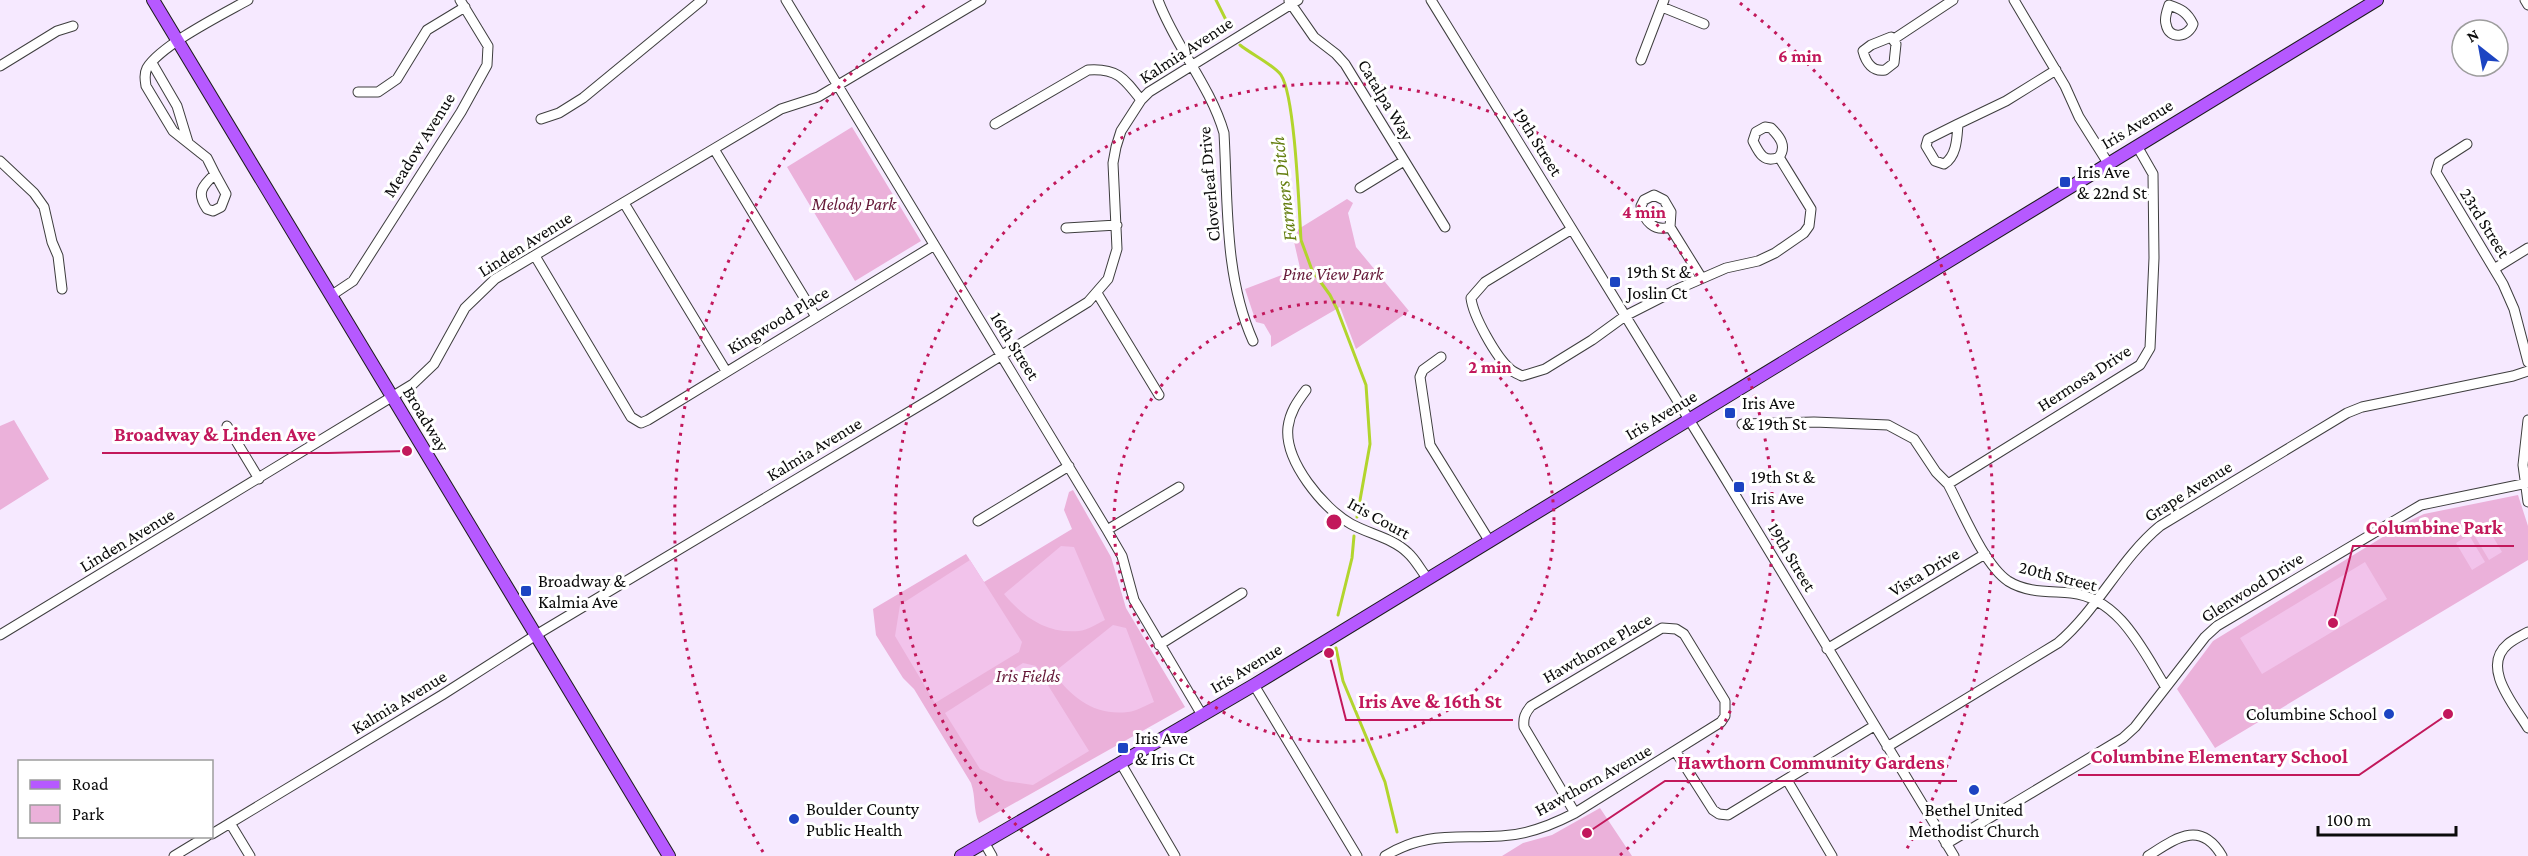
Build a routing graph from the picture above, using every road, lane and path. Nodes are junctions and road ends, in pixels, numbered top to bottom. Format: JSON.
{"nodes":[{"id":1,"x":153,"y":0,"type":"edge"},
{"id":2,"x":248,"y":0,"type":"edge"},
{"id":3,"x":702,"y":0,"type":"edge"},
{"id":4,"x":786,"y":0,"type":"edge"},
{"id":5,"x":981,"y":0,"type":"edge"},
{"id":6,"x":1158,"y":0,"type":"edge"},
{"id":7,"x":1431,"y":0,"type":"edge"},
{"id":8,"x":1953,"y":0,"type":"edge"},
{"id":9,"x":2014,"y":0,"type":"edge"},
{"id":10,"x":2377,"y":0,"type":"edge"},
{"id":11,"x":2525,"y":0,"type":"edge"},
{"id":12,"x":1292,"y":1,"type":"edge"},
{"id":13,"x":1663,"y":3,"type":"edge"},
{"id":14,"x":462,"y":4,"type":"edge"},
{"id":15,"x":2528,"y":5,"type":"edge"},
{"id":16,"x":1704,"y":24,"type":"dead end"},
{"id":17,"x":72,"y":26,"type":"dead end"},
{"id":18,"x":1894,"y":39,"type":"dead end"},
{"id":19,"x":178,"y":41,"type":"junction"},
{"id":20,"x":1641,"y":60,"type":"dead end"},
{"id":21,"x":152,"y":63,"type":"junction"},
{"id":22,"x":1191,"y":65,"type":"junction"},
{"id":23,"x":0,"y":66,"type":"edge"},
{"id":24,"x":2056,"y":70,"type":"junction"},
{"id":25,"x":837,"y":87,"type":"junction"},
{"id":26,"x":358,"y":92,"type":"dead end"},
{"id":27,"x":1141,"y":100,"type":"junction"},
{"id":28,"x":541,"y":119,"type":"dead end"},
{"id":29,"x":995,"y":124,"type":"dead end"},
{"id":30,"x":1958,"y":124,"type":"dead end"},
{"id":31,"x":188,"y":142,"type":"junction"},
{"id":32,"x":2467,"y":144,"type":"dead end"},
{"id":33,"x":2137,"y":146,"type":"junction"},
{"id":34,"x":714,"y":149,"type":"junction"},
{"id":35,"x":1779,"y":157,"type":"dead end"},
{"id":36,"x":0,"y":161,"type":"edge"},
{"id":37,"x":1404,"y":161,"type":"junction"},
{"id":38,"x":2108,"y":163,"type":"junction"},
{"id":39,"x":215,"y":174,"type":"dead end"},
{"id":40,"x":1360,"y":188,"type":"dead end"},
{"id":41,"x":624,"y":203,"type":"junction"},
{"id":42,"x":1117,"y":225,"type":"junction"},
{"id":43,"x":1445,"y":226,"type":"dead end"},
{"id":44,"x":1670,"y":227,"type":"dead end"},
{"id":45,"x":1066,"y":228,"type":"dead end"},
{"id":46,"x":1572,"y":229,"type":"junction"},
{"id":47,"x":933,"y":246,"type":"junction"},
{"id":48,"x":2528,"y":248,"type":"edge"},
{"id":49,"x":535,"y":256,"type":"junction"},
{"id":50,"x":2494,"y":269,"type":"junction"},
{"id":51,"x":1701,"y":277,"type":"junction"},
{"id":52,"x":62,"y":289,"type":"dead end"},
{"id":53,"x":1097,"y":293,"type":"junction"},
{"id":54,"x":332,"y":296,"type":"junction"},
{"id":55,"x":1625,"y":316,"type":"junction"},
{"id":56,"x":816,"y":317,"type":"junction"},
{"id":57,"x":1253,"y":340,"type":"dead end"},
{"id":58,"x":1002,"y":355,"type":"junction"},
{"id":59,"x":1441,"y":357,"type":"dead end"},
{"id":60,"x":2528,"y":362,"type":"edge"},
{"id":61,"x":726,"y":371,"type":"junction"},
{"id":62,"x":2528,"y":371,"type":"edge"},
{"id":63,"x":1306,"y":390,"type":"dead end"},
{"id":64,"x":1159,"y":395,"type":"dead end"},
{"id":65,"x":391,"y":396,"type":"junction"},
{"id":66,"x":1689,"y":420,"type":"junction"},
{"id":67,"x":2528,"y":420,"type":"edge"},
{"id":68,"x":1742,"y":424,"type":"dead end"},
{"id":69,"x":227,"y":426,"type":"dead end"},
{"id":70,"x":1069,"y":466,"type":"junction"},
{"id":71,"x":259,"y":478,"type":"junction"},
{"id":72,"x":1948,"y":484,"type":"junction"},
{"id":73,"x":2526,"y":484,"type":"edge"},
{"id":74,"x":1179,"y":487,"type":"dead end"},
{"id":75,"x":2528,"y":502,"type":"edge"},
{"id":76,"x":978,"y":520,"type":"dead end"},
{"id":77,"x":1107,"y":530,"type":"junction"},
{"id":78,"x":1490,"y":542,"type":"junction"},
{"id":79,"x":1985,"y":554,"type":"junction"},
{"id":80,"x":1428,"y":579,"type":"junction"},
{"id":81,"x":1242,"y":593,"type":"dead end"},
{"id":82,"x":2096,"y":600,"type":"junction"},
{"id":83,"x":2528,"y":632,"type":"edge"},
{"id":84,"x":0,"y":635,"type":"edge"},
{"id":85,"x":536,"y":635,"type":"junction"},
{"id":86,"x":1159,"y":645,"type":"junction"},
{"id":87,"x":1827,"y":649,"type":"junction"},
{"id":88,"x":1254,"y":685,"type":"junction"},
{"id":89,"x":2165,"y":686,"type":"junction"},
{"id":90,"x":1202,"y":715,"type":"junction"},
{"id":91,"x":1874,"y":726,"type":"junction"},
{"id":92,"x":2528,"y":728,"type":"edge"},
{"id":93,"x":1887,"y":747,"type":"junction"},
{"id":94,"x":1676,"y":752,"type":"junction"},
{"id":95,"x":1120,"y":762,"type":"junction"},
{"id":96,"x":1787,"y":780,"type":"junction"},
{"id":97,"x":1575,"y":813,"type":"junction"},
{"id":98,"x":230,"y":823,"type":"junction"},
{"id":99,"x":213,"y":833,"type":"edge"},
{"id":100,"x":205,"y":838,"type":"edge"},
{"id":101,"x":984,"y":842,"type":"junction"},
{"id":102,"x":1946,"y":844,"type":"junction"},
{"id":103,"x":174,"y":856,"type":"edge"},
{"id":104,"x":250,"y":856,"type":"edge"},
{"id":105,"x":669,"y":856,"type":"edge"},
{"id":106,"x":961,"y":856,"type":"edge"},
{"id":107,"x":992,"y":856,"type":"edge"},
{"id":108,"x":1175,"y":856,"type":"edge"},
{"id":109,"x":1358,"y":856,"type":"edge"},
{"id":110,"x":1385,"y":856,"type":"edge"},
{"id":111,"x":1832,"y":856,"type":"edge"},
{"id":112,"x":1953,"y":856,"type":"edge"},
{"id":113,"x":2148,"y":856,"type":"edge"},
{"id":114,"x":2222,"y":856,"type":"edge"}],
"edges":[{"from":1,"to":19,"type":"main road","name":"Broadway"},
{"from":2,"to":19,"type":"street"},
{"from":3,"to":28,"type":"street"},
{"from":4,"to":25,"type":"street","name":"16th Street"},
{"from":5,"to":25,"type":"street","name":"Linden Avenue"},
{"from":6,"to":22,"type":"street","name":"Cloverleaf Drive"},
{"from":7,"to":46,"type":"street","name":"19th Street"},
{"from":8,"to":18,"type":"street"},
{"from":9,"to":24,"type":"street"},
{"from":10,"to":33,"type":"main road","name":"Iris Avenue"},
{"from":11,"to":15,"type":"street"},
{"from":12,"to":22,"type":"street","name":"Kalmia Avenue"},
{"from":12,"to":37,"type":"street","name":"Catalpa Way"},
{"from":13,"to":16,"type":"street"},
{"from":13,"to":20,"type":"street"},
{"from":14,"to":26,"type":"street"},
{"from":14,"to":54,"type":"street","name":"Meadow Avenue"},
{"from":17,"to":23,"type":"street"},
{"from":19,"to":21,"type":"street"},
{"from":19,"to":54,"type":"main road","name":"Broadway"},
{"from":21,"to":31,"type":"street"},
{"from":21,"to":31,"type":"street"},
{"from":22,"to":27,"type":"street","name":"Kalmia Avenue"},
{"from":22,"to":57,"type":"street","name":"Cloverleaf Drive"},
{"from":24,"to":30,"type":"street"},
{"from":24,"to":38,"type":"street"},
{"from":25,"to":34,"type":"street","name":"Linden Avenue"},
{"from":25,"to":47,"type":"street","name":"16th Street"},
{"from":27,"to":29,"type":"street"},
{"from":27,"to":42,"type":"street","name":"Kalmia Avenue"},
{"from":31,"to":39,"type":"street"},
{"from":32,"to":50,"type":"street","name":"23rd Street"},
{"from":33,"to":38,"type":"main road","name":"Iris Avenue"},
{"from":33,"to":72,"type":"street","name":"Hermosa Drive"},
{"from":34,"to":41,"type":"street","name":"Linden Avenue"},
{"from":34,"to":56,"type":"street"},
{"from":35,"to":51,"type":"street"},
{"from":36,"to":52,"type":"street"},
{"from":37,"to":40,"type":"street"},
{"from":37,"to":43,"type":"street","name":"Catalpa Way"},
{"from":38,"to":66,"type":"main road","name":"Iris Avenue"},
{"from":41,"to":49,"type":"street","name":"Linden Avenue"},
{"from":41,"to":61,"type":"street"},
{"from":42,"to":45,"type":"street"},
{"from":42,"to":53,"type":"street","name":"Kalmia Avenue"},
{"from":44,"to":51,"type":"street"},
{"from":46,"to":55,"type":"street","name":"19th Street"},
{"from":46,"to":55,"type":"street"},
{"from":47,"to":56,"type":"street","name":"Kingwood Place"},
{"from":47,"to":58,"type":"street","name":"16th Street"},
{"from":48,"to":50,"type":"street"},
{"from":49,"to":61,"type":"street","name":"Kingwood Place"},
{"from":49,"to":65,"type":"street","name":"Linden Avenue"},
{"from":50,"to":60,"type":"street","name":"23rd Street"},
{"from":51,"to":55,"type":"street"},
{"from":53,"to":58,"type":"street","name":"Kalmia Avenue"},
{"from":53,"to":64,"type":"street"},
{"from":54,"to":65,"type":"main road","name":"Broadway"},
{"from":55,"to":66,"type":"street","name":"19th Street"},
{"from":56,"to":61,"type":"street","name":"Kingwood Place"},
{"from":58,"to":70,"type":"street","name":"16th Street"},
{"from":58,"to":85,"type":"street","name":"Kalmia Avenue"},
{"from":59,"to":78,"type":"street"},
{"from":62,"to":82,"type":"street","name":"Grape Avenue"},
{"from":63,"to":80,"type":"street","name":"Iris Court"},
{"from":65,"to":71,"type":"street","name":"Linden Avenue"},
{"from":65,"to":85,"type":"main road","name":"Broadway"},
{"from":66,"to":78,"type":"main road","name":"Iris Avenue"},
{"from":66,"to":87,"type":"street","name":"19th Street"},
{"from":67,"to":73,"type":"street"},
{"from":68,"to":72,"type":"street","name":"Vista Drive"},
{"from":69,"to":71,"type":"street"},
{"from":70,"to":76,"type":"street"},
{"from":70,"to":77,"type":"street","name":"16th Street"},
{"from":71,"to":84,"type":"street","name":"Linden Avenue"},
{"from":72,"to":79,"type":"street","name":"Vista Drive"},
{"from":73,"to":75,"type":"street"},
{"from":73,"to":89,"type":"street","name":"Glenwood Drive"},
{"from":74,"to":77,"type":"street"},
{"from":77,"to":86,"type":"street","name":"16th Street"},
{"from":78,"to":80,"type":"main road","name":"Iris Avenue"},
{"from":79,"to":82,"type":"street","name":"20th Street"},
{"from":79,"to":87,"type":"street","name":"Vista Drive"},
{"from":80,"to":88,"type":"main road","name":"Iris Avenue"},
{"from":81,"to":86,"type":"street"},
{"from":82,"to":89,"type":"street","name":"20th Street"},
{"from":82,"to":93,"type":"street","name":"Grape Avenue"},
{"from":83,"to":92,"type":"street"},
{"from":85,"to":98,"type":"street","name":"Kalmia Avenue"},
{"from":85,"to":105,"type":"main road","name":"Broadway"},
{"from":86,"to":90,"type":"street","name":"16th Street"},
{"from":87,"to":91,"type":"street","name":"19th Street"},
{"from":88,"to":90,"type":"main road","name":"Iris Avenue"},
{"from":88,"to":109,"type":"street"},
{"from":89,"to":102,"type":"street","name":"Glenwood Drive"},
{"from":90,"to":95,"type":"main road","name":"Iris Avenue"},
{"from":91,"to":93,"type":"street","name":"19th Street"},
{"from":91,"to":96,"type":"street"},
{"from":93,"to":102,"type":"street","name":"19th Street"},
{"from":94,"to":96,"type":"street"},
{"from":94,"to":97,"type":"street","name":"Hawthorn Avenue"},
{"from":94,"to":97,"type":"street","name":"Hawthorne Place"},
{"from":95,"to":101,"type":"main road","name":"Iris Avenue"},
{"from":95,"to":108,"type":"street"},
{"from":96,"to":111,"type":"street"},
{"from":97,"to":110,"type":"street","name":"Hawthorn Avenue"},
{"from":98,"to":99,"type":"street","name":"Kalmia Avenue"},
{"from":98,"to":104,"type":"street"},
{"from":100,"to":103,"type":"street"},
{"from":101,"to":106,"type":"main road","name":"Iris Avenue"},
{"from":101,"to":107,"type":"street"},
{"from":102,"to":112,"type":"street","name":"19th Street"},
{"from":113,"to":114,"type":"street"}]}
